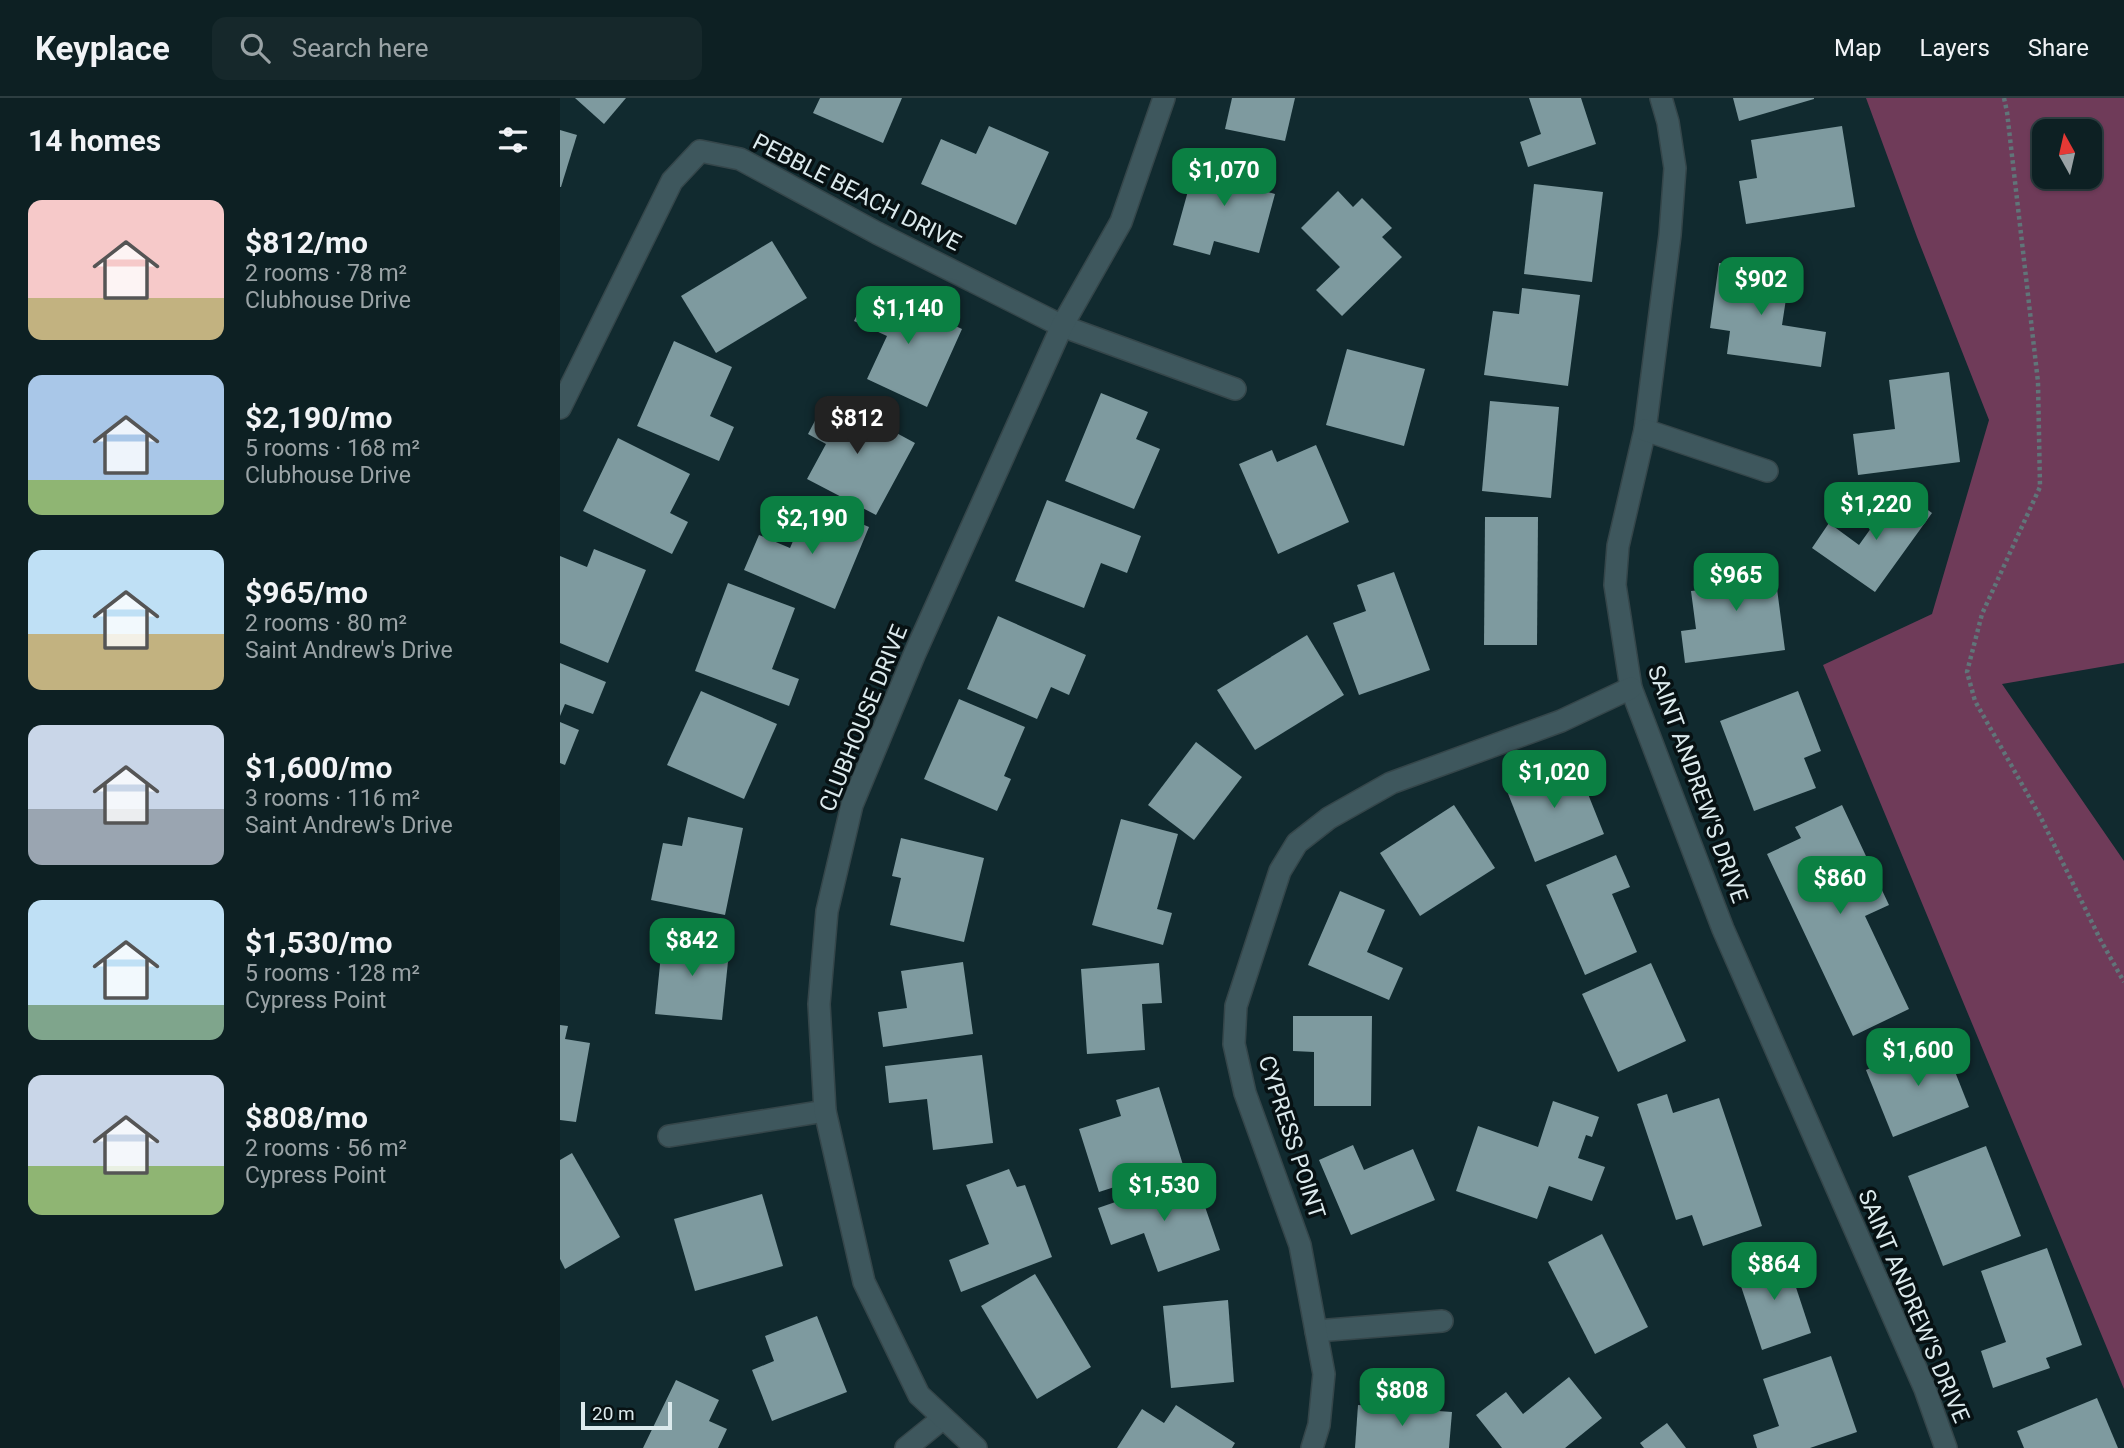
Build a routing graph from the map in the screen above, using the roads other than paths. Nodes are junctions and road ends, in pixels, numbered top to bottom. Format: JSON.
{"nodes":[{"id":1,"x":1164,"y":98,"type":"edge"},
{"id":2,"x":1661,"y":98,"type":"edge"},
{"id":3,"x":1062,"y":326,"type":"junction"},
{"id":4,"x":1235,"y":389,"type":"dead end"},
{"id":5,"x":560,"y":408,"type":"edge"},
{"id":6,"x":1645,"y":429,"type":"junction"},
{"id":7,"x":1767,"y":471,"type":"dead end"},
{"id":8,"x":1631,"y":688,"type":"junction"},
{"id":9,"x":825,"y":1111,"type":"junction"},
{"id":10,"x":669,"y":1136,"type":"dead end"},
{"id":11,"x":1442,"y":1321,"type":"dead end"},
{"id":12,"x":1316,"y":1331,"type":"junction"},
{"id":13,"x":942,"y":1419,"type":"junction"},
{"id":14,"x":906,"y":1448,"type":"edge"},
{"id":15,"x":975,"y":1448,"type":"edge"},
{"id":16,"x":1312,"y":1448,"type":"edge"},
{"id":17,"x":1946,"y":1448,"type":"edge"}],
"edges":[{"from":1,"to":3,"type":"street","name":"CLUBHOUSE DRIVE"},
{"from":2,"to":6,"type":"street","name":"SAINT ANDREW'S DRIVE"},
{"from":3,"to":4,"type":"street"},
{"from":3,"to":5,"type":"street","name":"PEBBLE BEACH DRIVE"},
{"from":3,"to":9,"type":"street","name":"CLUBHOUSE DRIVE"},
{"from":6,"to":7,"type":"street"},
{"from":6,"to":8,"type":"street","name":"SAINT ANDREW'S DRIVE"},
{"from":8,"to":12,"type":"street","name":"CYPRESS POINT"},
{"from":8,"to":17,"type":"street","name":"SAINT ANDREW'S DRIVE"},
{"from":9,"to":10,"type":"street"},
{"from":9,"to":13,"type":"street","name":"CLUBHOUSE DRIVE"},
{"from":11,"to":12,"type":"street"},
{"from":12,"to":16,"type":"street","name":"CYPRESS POINT"},
{"from":13,"to":14,"type":"street"},
{"from":13,"to":15,"type":"street","name":"CLUBHOUSE DRIVE"}]}
